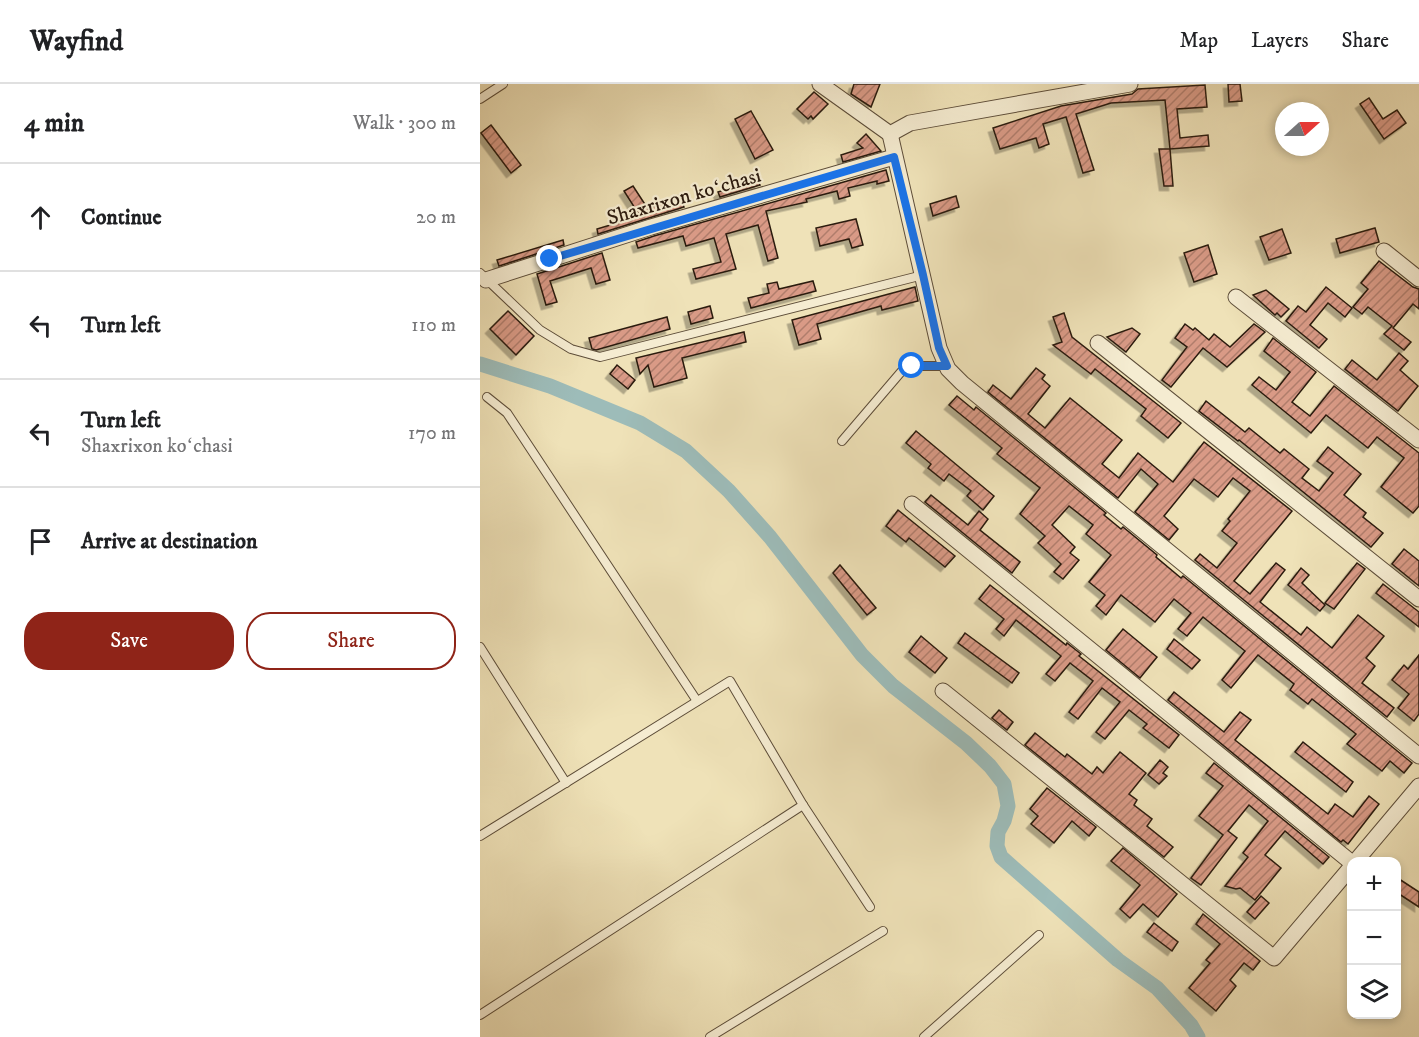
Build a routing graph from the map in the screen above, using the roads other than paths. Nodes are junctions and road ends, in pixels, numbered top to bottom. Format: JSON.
{"nodes":[{"id":1,"x":502,"y":84,"type":"edge"},
{"id":2,"x":820,"y":84,"type":"edge"},
{"id":3,"x":1130,"y":84,"type":"edge"},
{"id":4,"x":480,"y":99,"type":"edge"},
{"id":5,"x":890,"y":134,"type":"junction"},
{"id":6,"x":894,"y":157,"type":"junction"},
{"id":7,"x":1384,"y":251,"type":"dead end"},
{"id":8,"x":923,"y":275,"type":"junction"},
{"id":9,"x":483,"y":277,"type":"edge"},
{"id":10,"x":1419,"y":279,"type":"edge"},
{"id":11,"x":1236,"y":297,"type":"dead end"},
{"id":12,"x":1098,"y":343,"type":"dead end"},
{"id":13,"x":947,"y":366,"type":"junction"},
{"id":14,"x":487,"y":397,"type":"dead end"},
{"id":15,"x":1419,"y":440,"type":"edge"},
{"id":16,"x":842,"y":441,"type":"dead end"},
{"id":17,"x":912,"y":504,"type":"dead end"},
{"id":18,"x":1419,"y":599,"type":"edge"},
{"id":19,"x":480,"y":647,"type":"edge"},
{"id":20,"x":943,"y":691,"type":"dead end"},
{"id":21,"x":697,"y":701,"type":"junction"},
{"id":22,"x":1419,"y":756,"type":"edge"},
{"id":23,"x":566,"y":783,"type":"junction"},
{"id":24,"x":1419,"y":786,"type":"edge"},
{"id":25,"x":803,"y":805,"type":"junction"},
{"id":26,"x":480,"y":836,"type":"edge"},
{"id":27,"x":1359,"y":857,"type":"edge"},
{"id":28,"x":1347,"y":859,"type":"edge"},
{"id":29,"x":1347,"y":871,"type":"edge"},
{"id":30,"x":870,"y":906,"type":"dead end"},
{"id":31,"x":883,"y":931,"type":"dead end"},
{"id":32,"x":1039,"y":935,"type":"dead end"},
{"id":33,"x":480,"y":1015,"type":"edge"},
{"id":34,"x":711,"y":1037,"type":"edge"},
{"id":35,"x":924,"y":1037,"type":"edge"}],
"edges":[{"from":1,"to":4,"type":"lane"},
{"from":2,"to":5,"type":"street"},
{"from":3,"to":5,"type":"street"},
{"from":5,"to":6,"type":"street"},
{"from":6,"to":8,"type":"street"},
{"from":6,"to":9,"type":"street","name":"Shaxrixon koʻchasi"},
{"from":7,"to":10,"type":"street"},
{"from":8,"to":9,"type":"lane"},
{"from":8,"to":13,"type":"street"},
{"from":11,"to":15,"type":"street"},
{"from":12,"to":18,"type":"street"},
{"from":13,"to":16,"type":"lane"},
{"from":13,"to":22,"type":"street"},
{"from":14,"to":21,"type":"lane"},
{"from":17,"to":28,"type":"street"},
{"from":19,"to":23,"type":"lane"},
{"from":20,"to":29,"type":"street"},
{"from":21,"to":23,"type":"lane"},
{"from":21,"to":25,"type":"lane"},
{"from":23,"to":26,"type":"lane"},
{"from":24,"to":27,"type":"street"},
{"from":25,"to":30,"type":"lane"},
{"from":25,"to":33,"type":"lane"},
{"from":31,"to":34,"type":"lane"},
{"from":32,"to":35,"type":"lane"}]}
